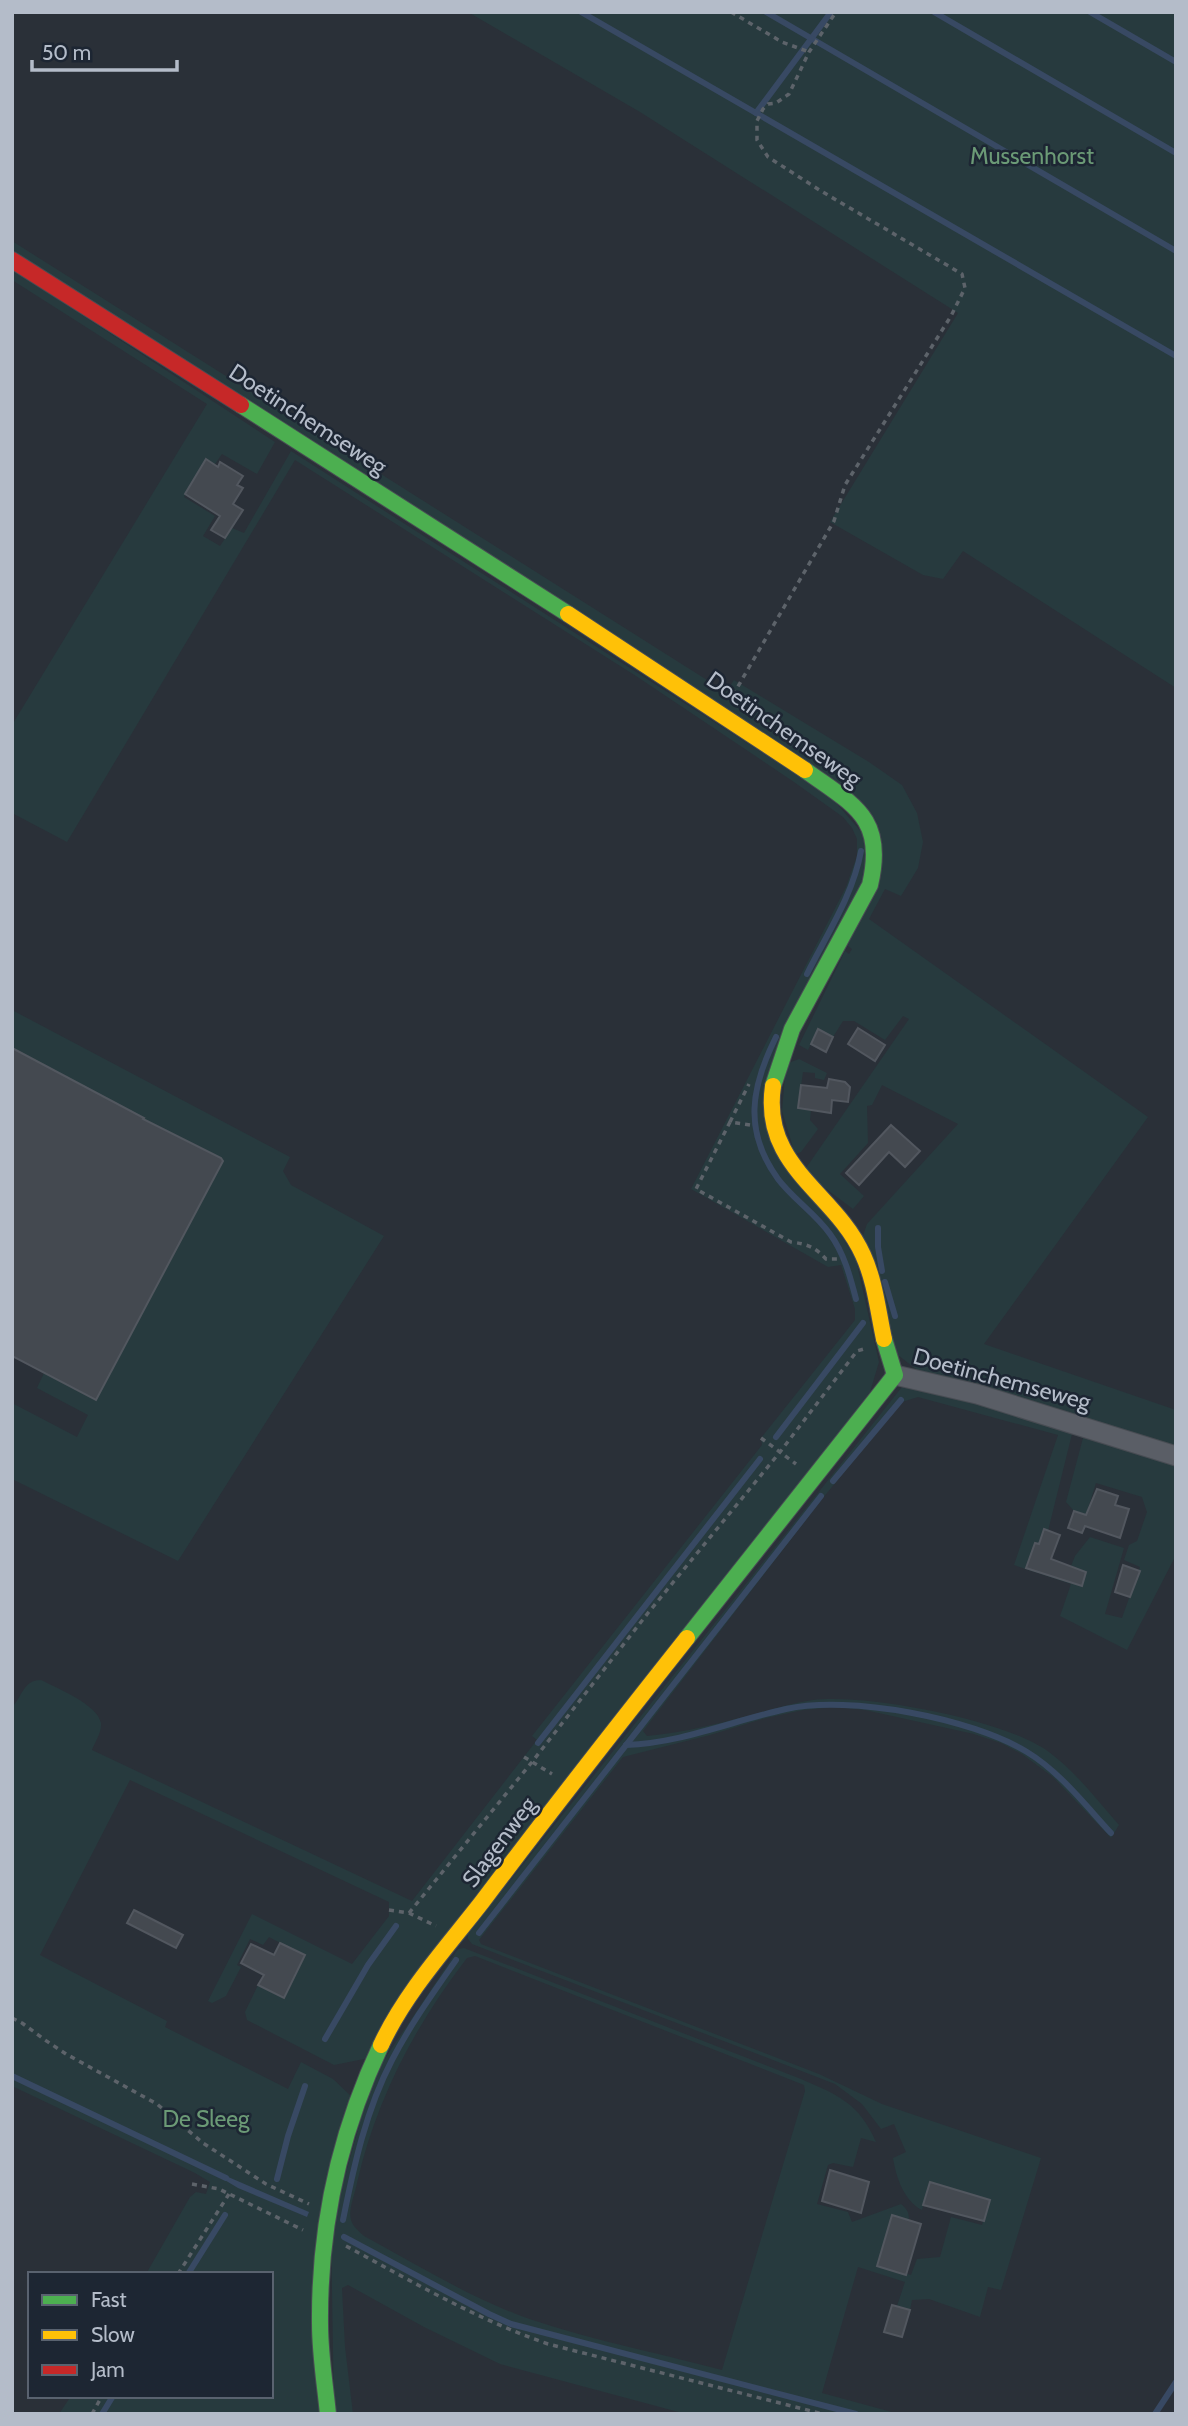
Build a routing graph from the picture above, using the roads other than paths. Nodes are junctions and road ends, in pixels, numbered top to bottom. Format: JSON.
{"nodes":[{"id":1,"x":12,"y":260,"type":"edge"},
{"id":2,"x":895,"y":1375,"type":"junction"},
{"id":3,"x":1176,"y":1456,"type":"edge"},
{"id":4,"x":328,"y":2414,"type":"edge"}],
"edges":[{"from":1,"to":2,"type":"street","name":"Doetinchemseweg"},
{"from":2,"to":3,"type":"street","name":"Doetinchemseweg"},
{"from":2,"to":4,"type":"street","name":"Slagenweg"}]}
